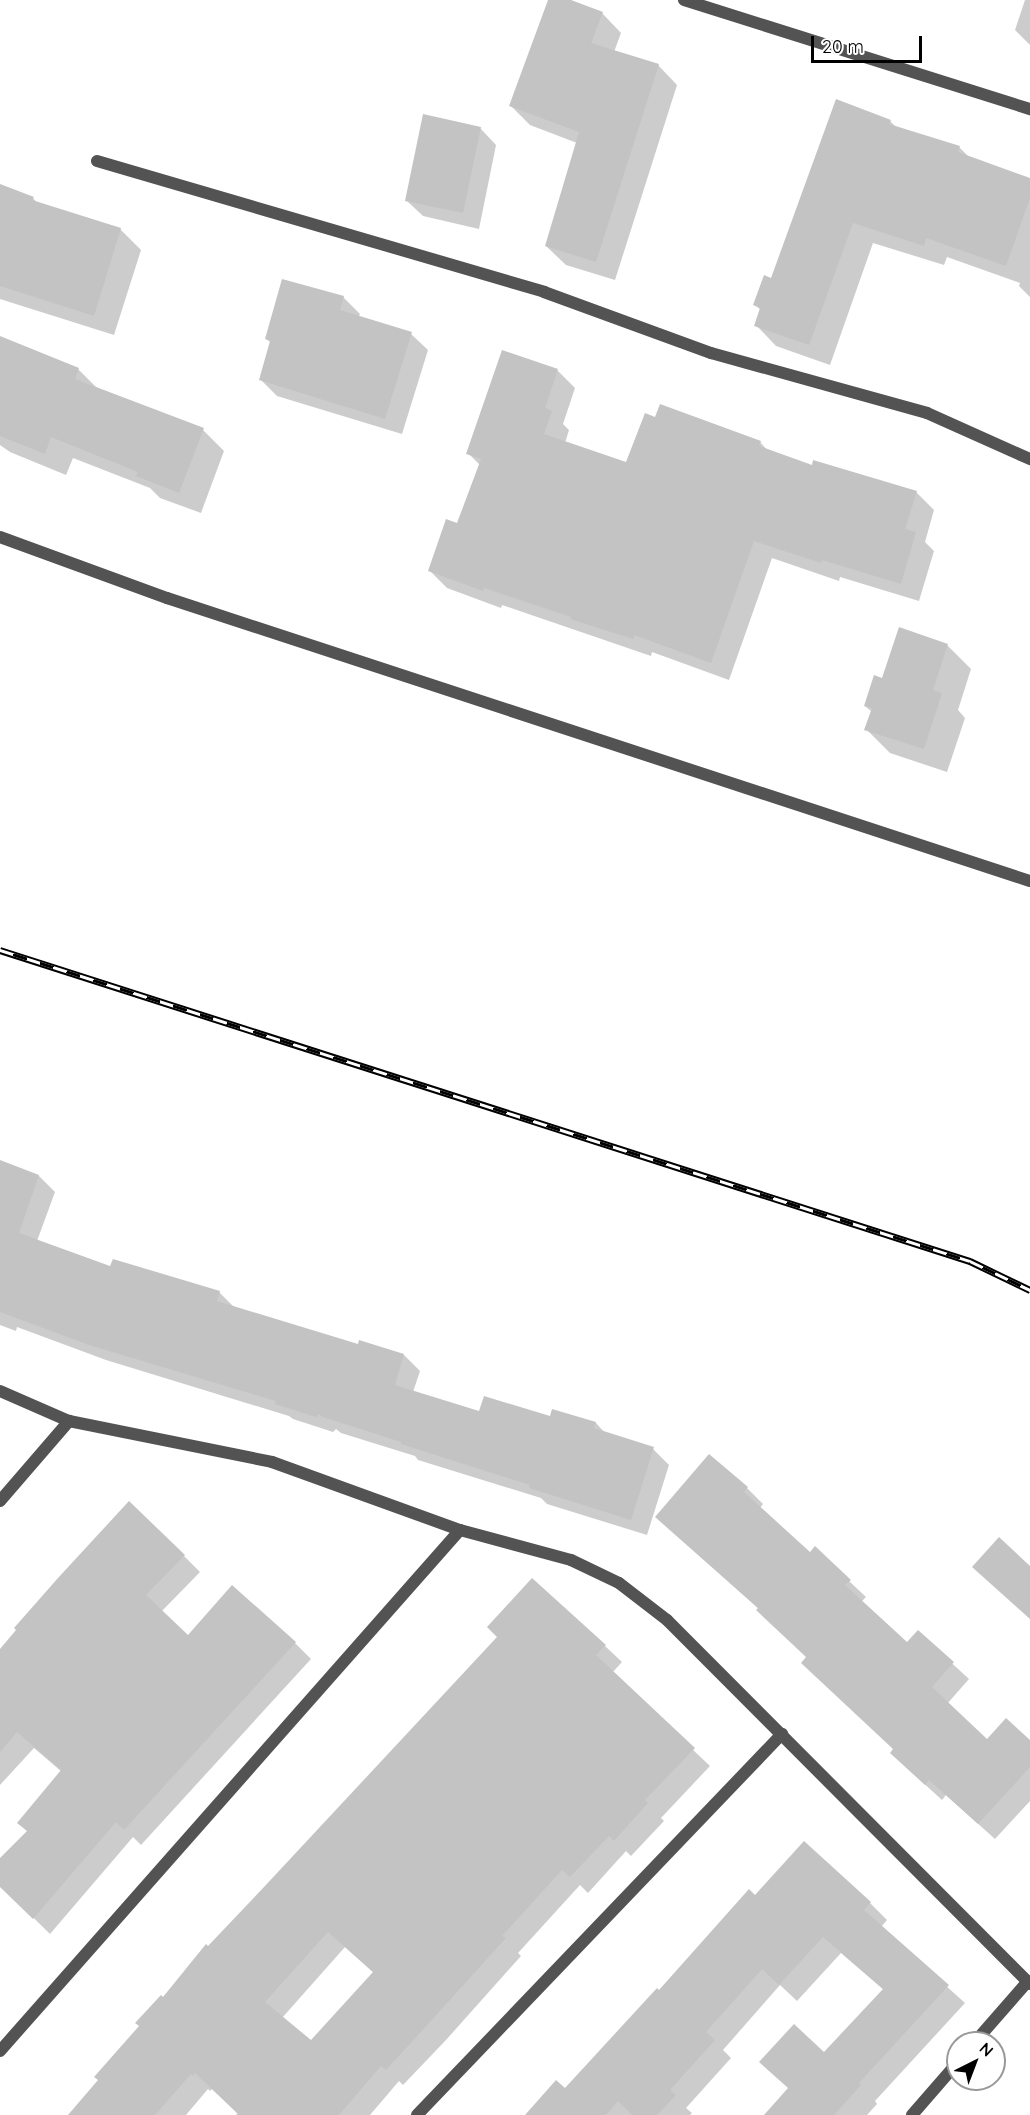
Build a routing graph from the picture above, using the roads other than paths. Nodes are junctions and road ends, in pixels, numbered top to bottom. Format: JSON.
{"nodes":[{"id":1,"x":684,"y":0,"type":"edge"},
{"id":2,"x":1030,"y":109,"type":"edge"},
{"id":3,"x":97,"y":161,"type":"dead end"},
{"id":4,"x":1030,"y":459,"type":"edge"},
{"id":5,"x":0,"y":537,"type":"edge"},
{"id":6,"x":1030,"y":881,"type":"edge"},
{"id":7,"x":0,"y":1391,"type":"edge"},
{"id":8,"x":69,"y":1421,"type":"junction"},
{"id":9,"x":0,"y":1501,"type":"edge"},
{"id":10,"x":460,"y":1530,"type":"junction"},
{"id":11,"x":782,"y":1734,"type":"junction"},
{"id":12,"x":1029,"y":1982,"type":"edge"},
{"id":13,"x":985,"y":2031,"type":"edge"},
{"id":14,"x":0,"y":2050,"type":"edge"},
{"id":15,"x":946,"y":2076,"type":"edge"},
{"id":16,"x":417,"y":2115,"type":"edge"},
{"id":17,"x":912,"y":2115,"type":"edge"}],
"edges":[{"from":1,"to":2,"type":"street"},
{"from":3,"to":4,"type":"street"},
{"from":5,"to":6,"type":"street"},
{"from":7,"to":8,"type":"street"},
{"from":8,"to":9,"type":"street"},
{"from":8,"to":10,"type":"street"},
{"from":10,"to":11,"type":"street"},
{"from":10,"to":14,"type":"street"},
{"from":11,"to":12,"type":"street"},
{"from":11,"to":16,"type":"street"},
{"from":12,"to":13,"type":"street"},
{"from":15,"to":17,"type":"street"}]}
